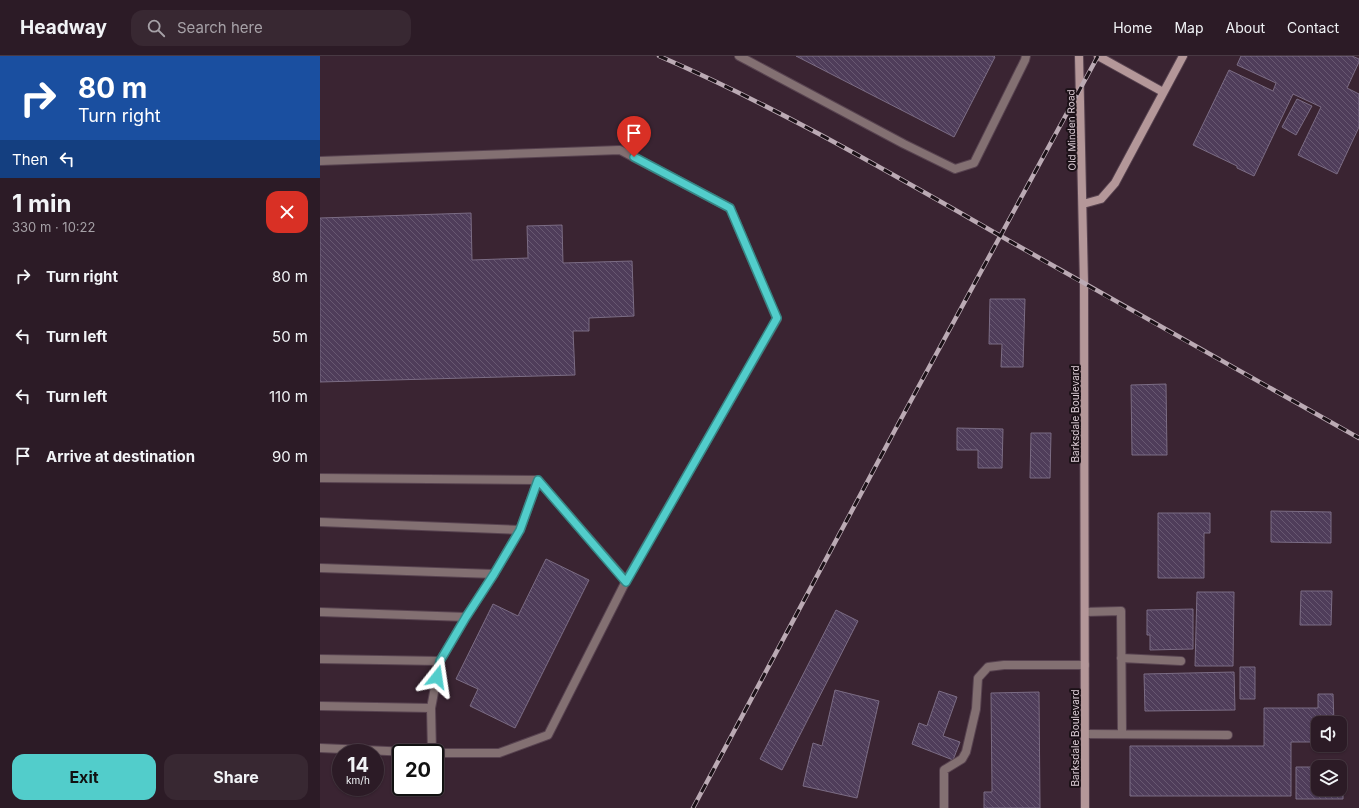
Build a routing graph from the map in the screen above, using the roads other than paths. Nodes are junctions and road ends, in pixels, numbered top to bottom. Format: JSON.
{"nodes":[{"id":1,"x":739,"y":56,"type":"edge"},
{"id":2,"x":1026,"y":56,"type":"edge"},
{"id":3,"x":1079,"y":56,"type":"edge"},
{"id":4,"x":1098,"y":56,"type":"edge"},
{"id":5,"x":1182,"y":56,"type":"edge"},
{"id":6,"x":1163,"y":92,"type":"junction"},
{"id":7,"x":320,"y":161,"type":"edge"},
{"id":8,"x":1083,"y":204,"type":"junction"},
{"id":9,"x":320,"y":478,"type":"edge"},
{"id":10,"x":538,"y":480,"type":"junction"},
{"id":11,"x":320,"y":522,"type":"edge"},
{"id":12,"x":520,"y":530,"type":"junction"},
{"id":13,"x":320,"y":568,"type":"edge"},
{"id":14,"x":494,"y":574,"type":"junction"},
{"id":15,"x":626,"y":582,"type":"junction"},
{"id":16,"x":320,"y":612,"type":"edge"},
{"id":17,"x":1085,"y":612,"type":"junction"},
{"id":18,"x":466,"y":617,"type":"junction"},
{"id":19,"x":1121,"y":658,"type":"junction"},
{"id":20,"x":320,"y":659,"type":"edge"},
{"id":21,"x":440,"y":661,"type":"junction"},
{"id":22,"x":1181,"y":661,"type":"dead end"},
{"id":23,"x":1085,"y":665,"type":"junction"},
{"id":24,"x":320,"y":706,"type":"edge"},
{"id":25,"x":431,"y":708,"type":"junction"},
{"id":26,"x":1122,"y":733,"type":"junction"},
{"id":27,"x":1085,"y":734,"type":"junction"},
{"id":28,"x":1228,"y":735,"type":"dead end"},
{"id":29,"x":432,"y":744,"type":"edge"},
{"id":30,"x":320,"y":748,"type":"edge"},
{"id":31,"x":392,"y":751,"type":"edge"},
{"id":32,"x":444,"y":753,"type":"edge"},
{"id":33,"x":944,"y":808,"type":"edge"},
{"id":34,"x":1085,"y":808,"type":"edge"}],
"edges":[{"from":1,"to":2,"type":"lane"},
{"from":3,"to":8,"type":"main road","name":"Old Minden Road"},
{"from":4,"to":6,"type":"main road"},
{"from":5,"to":6,"type":"main road"},
{"from":6,"to":8,"type":"main road"},
{"from":7,"to":15,"type":"lane"},
{"from":8,"to":17,"type":"main road","name":"Barksdale Boulevard"},
{"from":9,"to":10,"type":"lane"},
{"from":10,"to":12,"type":"lane"},
{"from":10,"to":15,"type":"lane"},
{"from":11,"to":12,"type":"lane"},
{"from":12,"to":14,"type":"lane"},
{"from":13,"to":14,"type":"lane"},
{"from":14,"to":18,"type":"lane"},
{"from":15,"to":32,"type":"lane"},
{"from":16,"to":18,"type":"lane"},
{"from":17,"to":19,"type":"lane"},
{"from":17,"to":23,"type":"main road","name":"Barksdale Boulevard"},
{"from":18,"to":21,"type":"lane"},
{"from":19,"to":22,"type":"lane"},
{"from":19,"to":26,"type":"lane"},
{"from":20,"to":21,"type":"lane"},
{"from":21,"to":25,"type":"lane"},
{"from":23,"to":27,"type":"main road","name":"Barksdale Boulevard"},
{"from":23,"to":33,"type":"lane"},
{"from":24,"to":25,"type":"lane"},
{"from":25,"to":29,"type":"lane"},
{"from":26,"to":27,"type":"lane"},
{"from":26,"to":28,"type":"lane"},
{"from":27,"to":34,"type":"main road","name":"Barksdale Boulevard"},
{"from":30,"to":31,"type":"lane"}]}
